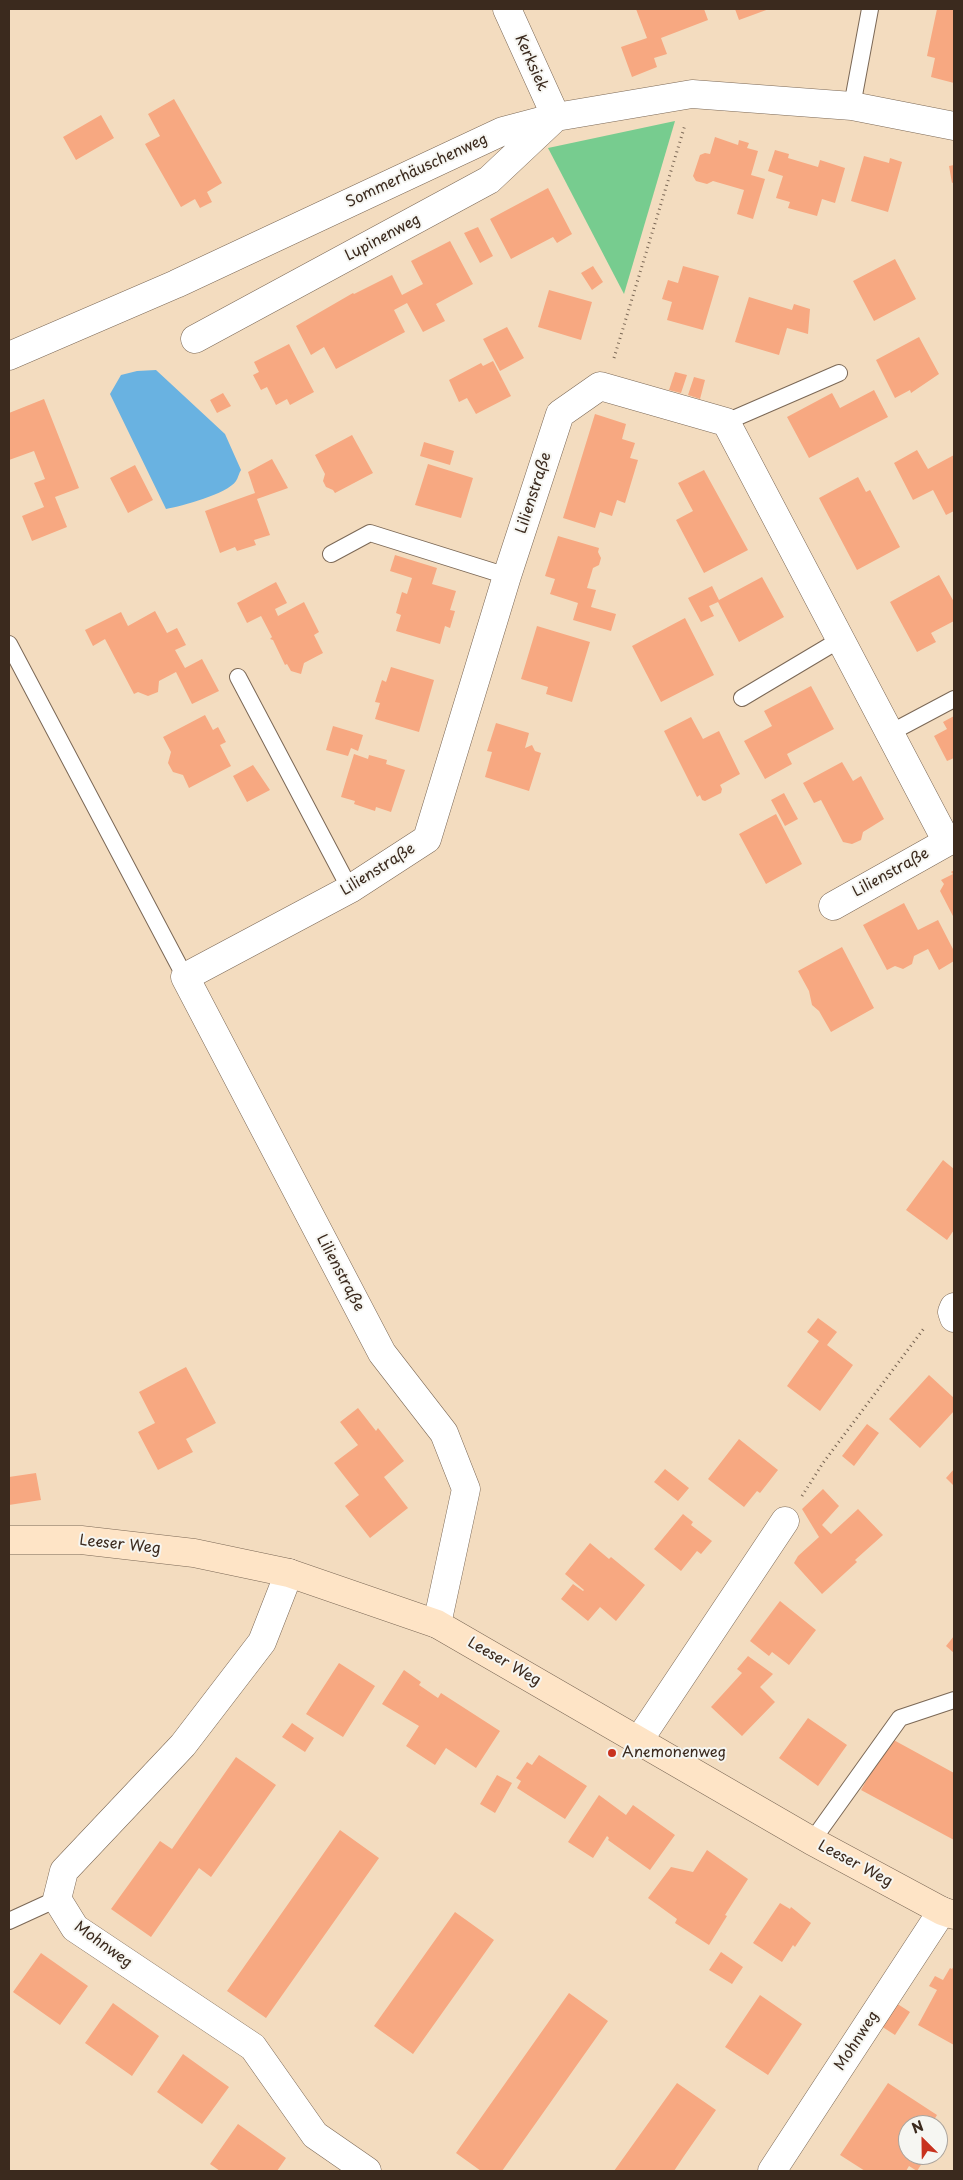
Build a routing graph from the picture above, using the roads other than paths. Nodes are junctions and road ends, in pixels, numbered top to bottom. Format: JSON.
{"nodes":[{"id":1,"x":507,"y":9,"type":"edge"},
{"id":2,"x":870,"y":9,"type":"edge"},
{"id":3,"x":852,"y":106,"type":"junction"},
{"id":4,"x":556,"y":117,"type":"junction"},
{"id":5,"x":954,"y":126,"type":"edge"},
{"id":6,"x":195,"y":339,"type":"dead end"},
{"id":7,"x":9,"y":356,"type":"edge"},
{"id":8,"x":839,"y":373,"type":"dead end"},
{"id":9,"x":726,"y":422,"type":"junction"},
{"id":10,"x":331,"y":554,"type":"dead end"},
{"id":11,"x":507,"y":576,"type":"junction"},
{"id":12,"x":841,"y":639,"type":"junction"},
{"id":13,"x":9,"y":644,"type":"edge"},
{"id":14,"x":238,"y":677,"type":"dead end"},
{"id":15,"x":742,"y":698,"type":"dead end"},
{"id":16,"x":954,"y":699,"type":"edge"},
{"id":17,"x":890,"y":733,"type":"junction"},
{"id":18,"x":350,"y":889,"type":"junction"},
{"id":19,"x":833,"y":906,"type":"dead end"},
{"id":20,"x":185,"y":978,"type":"junction"},
{"id":21,"x":785,"y":1521,"type":"road end"},
{"id":22,"x":9,"y":1540,"type":"edge"},
{"id":23,"x":289,"y":1573,"type":"junction"},
{"id":24,"x":438,"y":1624,"type":"junction"},
{"id":25,"x":954,"y":1700,"type":"edge"},
{"id":26,"x":639,"y":1740,"type":"junction"},
{"id":27,"x":812,"y":1841,"type":"junction"},
{"id":28,"x":57,"y":1899,"type":"junction"},
{"id":29,"x":948,"y":1913,"type":"edge"},
{"id":30,"x":9,"y":1921,"type":"edge"},
{"id":31,"x":368,"y":2171,"type":"edge"},
{"id":32,"x":772,"y":2171,"type":"edge"}],
"edges":[{"from":1,"to":4,"type":"street","name":"Kerksiek"},
{"from":2,"to":3,"type":"lane"},
{"from":3,"to":4,"type":"street","name":"Sommerhäuschenweg"},
{"from":3,"to":5,"type":"street","name":"Sommerhäuschenweg"},
{"from":4,"to":6,"type":"street","name":"Lupinenweg"},
{"from":4,"to":7,"type":"street","name":"Sommerhäuschenweg"},
{"from":8,"to":9,"type":"lane"},
{"from":9,"to":11,"type":"street","name":"Lilienstraße"},
{"from":9,"to":12,"type":"street","name":"Lilienstraße"},
{"from":10,"to":11,"type":"lane"},
{"from":11,"to":18,"type":"street","name":"Lilienstraße"},
{"from":12,"to":15,"type":"lane"},
{"from":12,"to":17,"type":"street","name":"Lilienstraße"},
{"from":13,"to":20,"type":"lane"},
{"from":14,"to":18,"type":"lane"},
{"from":16,"to":17,"type":"lane"},
{"from":17,"to":19,"type":"street","name":"Lilienstraße"},
{"from":18,"to":20,"type":"street","name":"Lilienstraße"},
{"from":20,"to":24,"type":"street","name":"Lilienstraße"},
{"from":21,"to":26,"type":"street"},
{"from":22,"to":23,"type":"street","name":"Leeser Weg"},
{"from":23,"to":24,"type":"street","name":"Leeser Weg"},
{"from":23,"to":28,"type":"street"},
{"from":24,"to":26,"type":"street","name":"Leeser Weg"},
{"from":25,"to":27,"type":"lane"},
{"from":26,"to":27,"type":"street","name":"Leeser Weg"},
{"from":27,"to":29,"type":"street","name":"Leeser Weg"},
{"from":28,"to":30,"type":"lane"},
{"from":28,"to":31,"type":"street","name":"Mohnweg"},
{"from":29,"to":32,"type":"street","name":"Mohnweg"}]}
